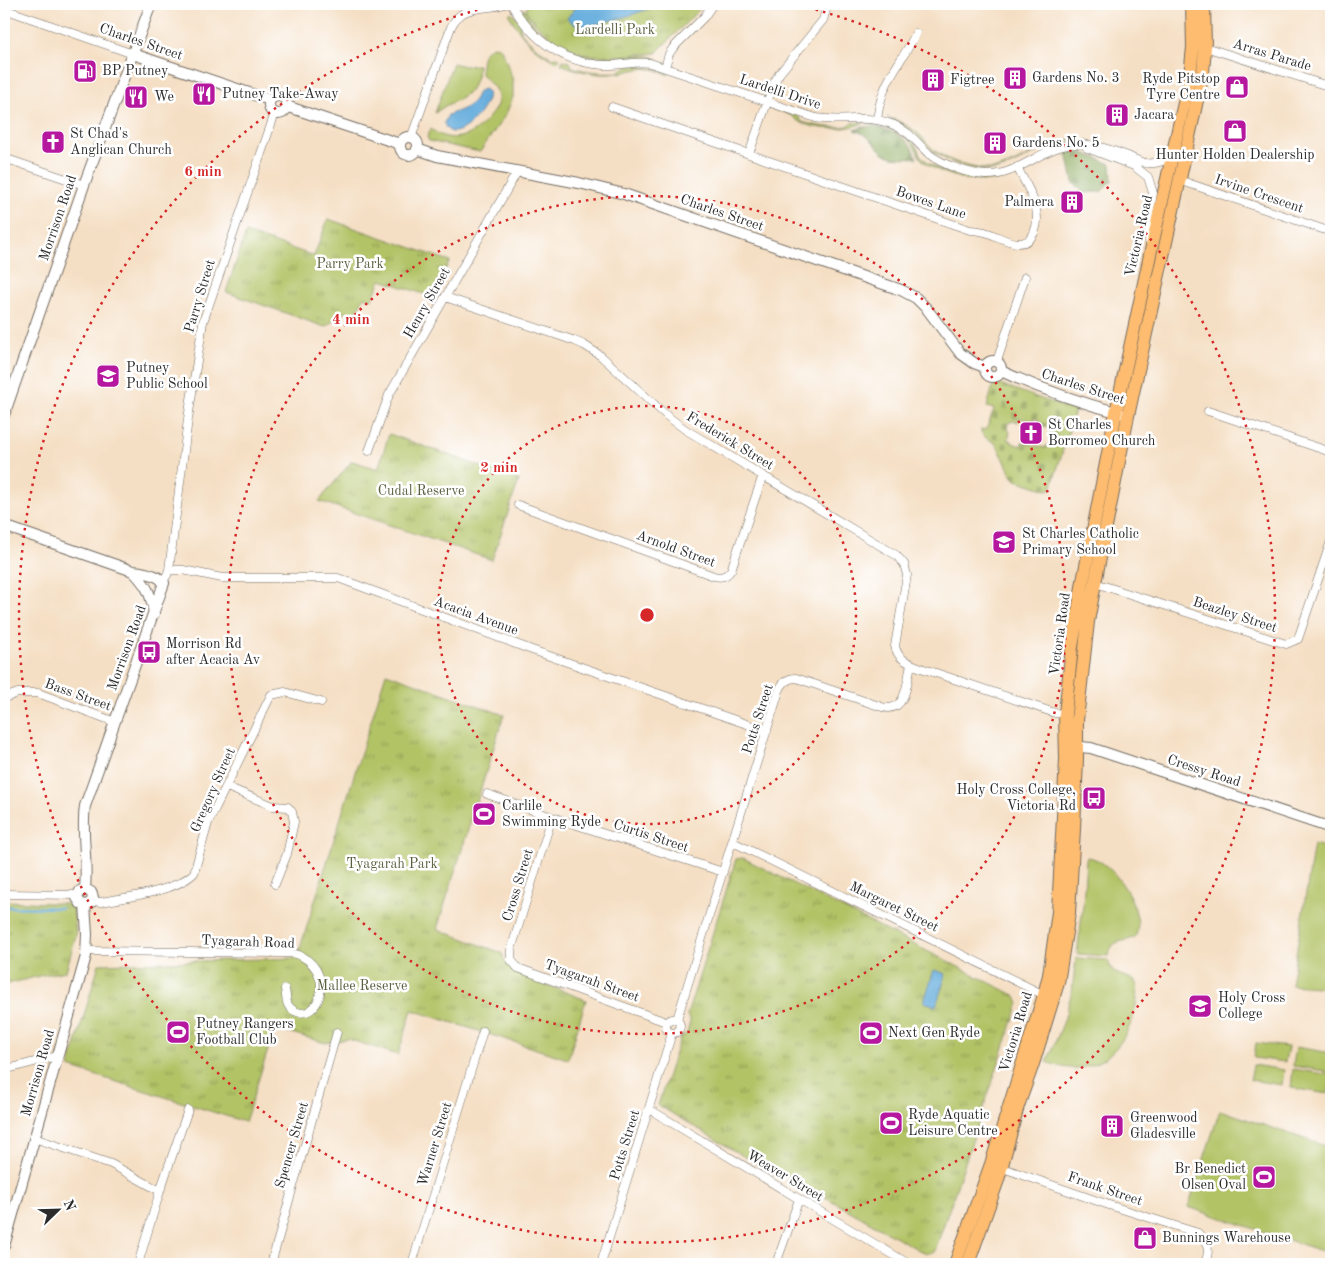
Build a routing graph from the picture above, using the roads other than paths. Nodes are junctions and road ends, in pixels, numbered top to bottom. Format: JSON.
{"nodes":[{"id":1,"x":151,"y":4,"type":"edge"},
{"id":2,"x":505,"y":4,"type":"edge"},
{"id":3,"x":511,"y":4,"type":"edge"},
{"id":4,"x":713,"y":4,"type":"edge"},
{"id":5,"x":826,"y":4,"type":"edge"},
{"id":6,"x":1192,"y":4,"type":"edge"},
{"id":7,"x":1204,"y":4,"type":"edge"},
{"id":8,"x":4,"y":8,"type":"edge"},
{"id":9,"x":916,"y":33,"type":"dead end"},
{"id":10,"x":1205,"y":48,"type":"junction"},
{"id":11,"x":133,"y":54,"type":"junction"},
{"id":12,"x":665,"y":67,"type":"junction"},
{"id":13,"x":1331,"y":87,"type":"edge"},
{"id":14,"x":270,"y":100,"type":"junction"},
{"id":15,"x":767,"y":102,"type":"junction"},
{"id":16,"x":286,"y":106,"type":"junction"},
{"id":17,"x":612,"y":107,"type":"dead end"},
{"id":18,"x":275,"y":113,"type":"junction"},
{"id":19,"x":877,"y":120,"type":"junction"},
{"id":20,"x":412,"y":138,"type":"junction"},
{"id":21,"x":400,"y":144,"type":"junction"},
{"id":22,"x":1076,"y":144,"type":"junction"},
{"id":23,"x":417,"y":149,"type":"junction"},
{"id":24,"x":750,"y":154,"type":"junction"},
{"id":25,"x":4,"y":158,"type":"edge"},
{"id":26,"x":1172,"y":158,"type":"junction"},
{"id":27,"x":1017,"y":167,"type":"junction"},
{"id":28,"x":517,"y":172,"type":"junction"},
{"id":29,"x":1179,"y":180,"type":"junction"},
{"id":30,"x":84,"y":185,"type":"junction"},
{"id":31,"x":1331,"y":232,"type":"edge"},
{"id":32,"x":1150,"y":255,"type":"junction"},
{"id":33,"x":1025,"y":277,"type":"dead end"},
{"id":34,"x":445,"y":297,"type":"junction"},
{"id":35,"x":996,"y":361,"type":"junction"},
{"id":36,"x":985,"y":367,"type":"junction"},
{"id":37,"x":1001,"y":371,"type":"junction"},
{"id":38,"x":1208,"y":411,"type":"dead end"},
{"id":39,"x":1122,"y":414,"type":"junction"},
{"id":40,"x":4,"y":415,"type":"edge"},
{"id":41,"x":369,"y":451,"type":"dead end"},
{"id":42,"x":1331,"y":452,"type":"edge"},
{"id":43,"x":763,"y":475,"type":"junction"},
{"id":44,"x":518,"y":505,"type":"dead end"},
{"id":45,"x":4,"y":526,"type":"edge"},
{"id":46,"x":1331,"y":541,"type":"edge"},
{"id":47,"x":169,"y":570,"type":"junction"},
{"id":48,"x":132,"y":571,"type":"junction"},
{"id":49,"x":163,"y":581,"type":"junction"},
{"id":50,"x":1095,"y":583,"type":"junction"},
{"id":51,"x":154,"y":614,"type":"junction"},
{"id":52,"x":911,"y":664,"type":"junction"},
{"id":53,"x":4,"y":698,"type":"edge"},
{"id":54,"x":321,"y":702,"type":"dead end"},
{"id":55,"x":1064,"y":714,"type":"junction"},
{"id":56,"x":115,"y":722,"type":"junction"},
{"id":57,"x":767,"y":731,"type":"junction"},
{"id":58,"x":1072,"y":746,"type":"junction"},
{"id":59,"x":226,"y":787,"type":"junction"},
{"id":60,"x":487,"y":794,"type":"dead end"},
{"id":61,"x":552,"y":817,"type":"junction"},
{"id":62,"x":1331,"y":828,"type":"edge"},
{"id":63,"x":733,"y":842,"type":"junction"},
{"id":64,"x":723,"y":872,"type":"junction"},
{"id":65,"x":275,"y":884,"type":"dead end"},
{"id":66,"x":81,"y":892,"type":"junction"},
{"id":67,"x":4,"y":894,"type":"edge"},
{"id":68,"x":89,"y":903,"type":"junction"},
{"id":69,"x":87,"y":951,"type":"junction"},
{"id":70,"x":511,"y":960,"type":"joint"},
{"id":71,"x":285,"y":989,"type":"dead end"},
{"id":72,"x":1044,"y":995,"type":"junction"},
{"id":73,"x":676,"y":1019,"type":"junction"},
{"id":74,"x":666,"y":1022,"type":"junction"},
{"id":75,"x":483,"y":1031,"type":"dead end"},
{"id":76,"x":338,"y":1032,"type":"dead end"},
{"id":77,"x":672,"y":1033,"type":"junction"},
{"id":78,"x":57,"y":1056,"type":"junction"},
{"id":79,"x":4,"y":1070,"type":"edge"},
{"id":80,"x":649,"y":1108,"type":"junction"},
{"id":81,"x":188,"y":1110,"type":"dead end"},
{"id":82,"x":34,"y":1138,"type":"junction"},
{"id":83,"x":996,"y":1166,"type":"junction"},
{"id":84,"x":160,"y":1191,"type":"junction"},
{"id":85,"x":799,"y":1199,"type":"junction"},
{"id":86,"x":4,"y":1246,"type":"edge"},
{"id":87,"x":138,"y":1264,"type":"edge"},
{"id":88,"x":271,"y":1264,"type":"edge"},
{"id":89,"x":412,"y":1264,"type":"edge"},
{"id":90,"x":600,"y":1264,"type":"edge"},
{"id":91,"x":776,"y":1264,"type":"edge"},
{"id":92,"x":909,"y":1264,"type":"edge"},
{"id":93,"x":955,"y":1264,"type":"edge"},
{"id":94,"x":968,"y":1264,"type":"edge"},
{"id":95,"x":1205,"y":1264,"type":"edge"}],
"edges":[{"from":1,"to":11,"type":"street","name":"Morrison Road"},
{"from":2,"to":20,"type":"street"},
{"from":3,"to":12,"type":"street","name":"Lardelli Drive"},
{"from":4,"to":12,"type":"street"},
{"from":5,"to":15,"type":"street"},
{"from":6,"to":26,"type":"highway","name":"Victoria Road"},
{"from":7,"to":10,"type":"highway","name":"Victoria Road"},
{"from":8,"to":11,"type":"street","name":"Charles Street"},
{"from":9,"to":19,"type":"street"},
{"from":10,"to":13,"type":"street","name":"Arras Parade"},
{"from":10,"to":29,"type":"highway","name":"Victoria Road"},
{"from":11,"to":14,"type":"street","name":"Charles Street"},
{"from":11,"to":30,"type":"street","name":"Morrison Road"},
{"from":12,"to":15,"type":"street","name":"Lardelli Drive"},
{"from":14,"to":16,"type":"street"},
{"from":14,"to":18,"type":"street"},
{"from":15,"to":19,"type":"street","name":"Lardelli Drive"},
{"from":15,"to":24,"type":"street"},
{"from":16,"to":18,"type":"street"},
{"from":16,"to":21,"type":"street"},
{"from":17,"to":24,"type":"street","name":"Bowes Lane"},
{"from":18,"to":47,"type":"street","name":"Parry Street"},
{"from":19,"to":27,"type":"street","name":"Lardelli Drive"},
{"from":20,"to":21,"type":"street"},
{"from":20,"to":23,"type":"street"},
{"from":21,"to":23,"type":"street"},
{"from":22,"to":26,"type":"street","name":"Lardelli Drive"},
{"from":22,"to":27,"type":"street","name":"Lardelli Drive"},
{"from":22,"to":32,"type":"street"},
{"from":23,"to":28,"type":"street","name":"Charles Street"},
{"from":24,"to":27,"type":"street","name":"Bowes Lane"},
{"from":25,"to":30,"type":"street"},
{"from":26,"to":32,"type":"highway","name":"Victoria Road"},
{"from":28,"to":34,"type":"street","name":"Henry Street"},
{"from":28,"to":36,"type":"street","name":"Charles Street"},
{"from":29,"to":31,"type":"street","name":"Irvine Crescent"},
{"from":29,"to":39,"type":"highway","name":"Victoria Road"},
{"from":30,"to":40,"type":"street","name":"Morrison Road"},
{"from":32,"to":39,"type":"highway","name":"Victoria Road"},
{"from":33,"to":35,"type":"street"},
{"from":34,"to":41,"type":"street","name":"Henry Street"},
{"from":34,"to":43,"type":"street","name":"Frederick Street"},
{"from":35,"to":36,"type":"street"},
{"from":35,"to":37,"type":"street"},
{"from":36,"to":37,"type":"street"},
{"from":37,"to":39,"type":"street","name":"Charles Street"},
{"from":38,"to":42,"type":"street"},
{"from":39,"to":50,"type":"highway","name":"Victoria Road"},
{"from":39,"to":55,"type":"highway","name":"Victoria Road"},
{"from":43,"to":44,"type":"street","name":"Arnold Street"},
{"from":43,"to":52,"type":"street","name":"Frederick Street"},
{"from":45,"to":48,"type":"street"},
{"from":46,"to":50,"type":"street","name":"Beazley Street"},
{"from":47,"to":49,"type":"street","name":"Parry Street"},
{"from":47,"to":57,"type":"street","name":"Acacia Avenue"},
{"from":48,"to":49,"type":"street"},
{"from":48,"to":51,"type":"street"},
{"from":49,"to":51,"type":"street","name":"Morrison Road"},
{"from":50,"to":58,"type":"highway","name":"Victoria Road"},
{"from":51,"to":56,"type":"street","name":"Morrison Road"},
{"from":52,"to":55,"type":"street"},
{"from":52,"to":57,"type":"street","name":"Potts Street"},
{"from":53,"to":56,"type":"street","name":"Bass Street"},
{"from":54,"to":59,"type":"street","name":"Gregory Street"},
{"from":55,"to":58,"type":"highway","name":"Victoria Road"},
{"from":56,"to":66,"type":"street","name":"Morrison Road"},
{"from":57,"to":63,"type":"street","name":"Potts Street"},
{"from":58,"to":62,"type":"street","name":"Cressy Road"},
{"from":58,"to":72,"type":"highway","name":"Victoria Road"},
{"from":58,"to":83,"type":"highway","name":"Victoria Road"},
{"from":59,"to":65,"type":"street"},
{"from":59,"to":68,"type":"street","name":"Gregory Street"},
{"from":60,"to":61,"type":"street","name":"Curtis Street"},
{"from":61,"to":64,"type":"street","name":"Curtis Street"},
{"from":61,"to":70,"type":"street","name":"Cross Street"},
{"from":63,"to":64,"type":"street","name":"Potts Street"},
{"from":63,"to":72,"type":"street","name":"Margaret Street"},
{"from":64,"to":73,"type":"street","name":"Potts Street"},
{"from":66,"to":67,"type":"street"},
{"from":66,"to":68,"type":"street"},
{"from":68,"to":69,"type":"street","name":"Morrison Road"},
{"from":69,"to":71,"type":"street","name":"Tyagarah Road"},
{"from":69,"to":78,"type":"street","name":"Morrison Road"},
{"from":70,"to":74,"type":"street","name":"Tyagarah Street"},
{"from":72,"to":83,"type":"highway","name":"Victoria Road"},
{"from":73,"to":74,"type":"street"},
{"from":73,"to":77,"type":"street"},
{"from":74,"to":77,"type":"street"},
{"from":75,"to":89,"type":"street","name":"Warner Street"},
{"from":76,"to":88,"type":"street","name":"Spencer Street"},
{"from":77,"to":80,"type":"street","name":"Potts Street"},
{"from":78,"to":79,"type":"street"},
{"from":78,"to":82,"type":"street","name":"Morrison Road"},
{"from":80,"to":85,"type":"street","name":"Weaver Street"},
{"from":80,"to":90,"type":"street","name":"Potts Street"},
{"from":81,"to":84,"type":"street"},
{"from":82,"to":84,"type":"street"},
{"from":82,"to":86,"type":"street","name":"Morrison Road"},
{"from":83,"to":93,"type":"highway","name":"Victoria Road"},
{"from":83,"to":94,"type":"highway","name":"Victoria Road"},
{"from":83,"to":95,"type":"street","name":"Frank Street"},
{"from":84,"to":87,"type":"street"},
{"from":85,"to":91,"type":"street"},
{"from":85,"to":92,"type":"street","name":"Weaver Street"}]}
